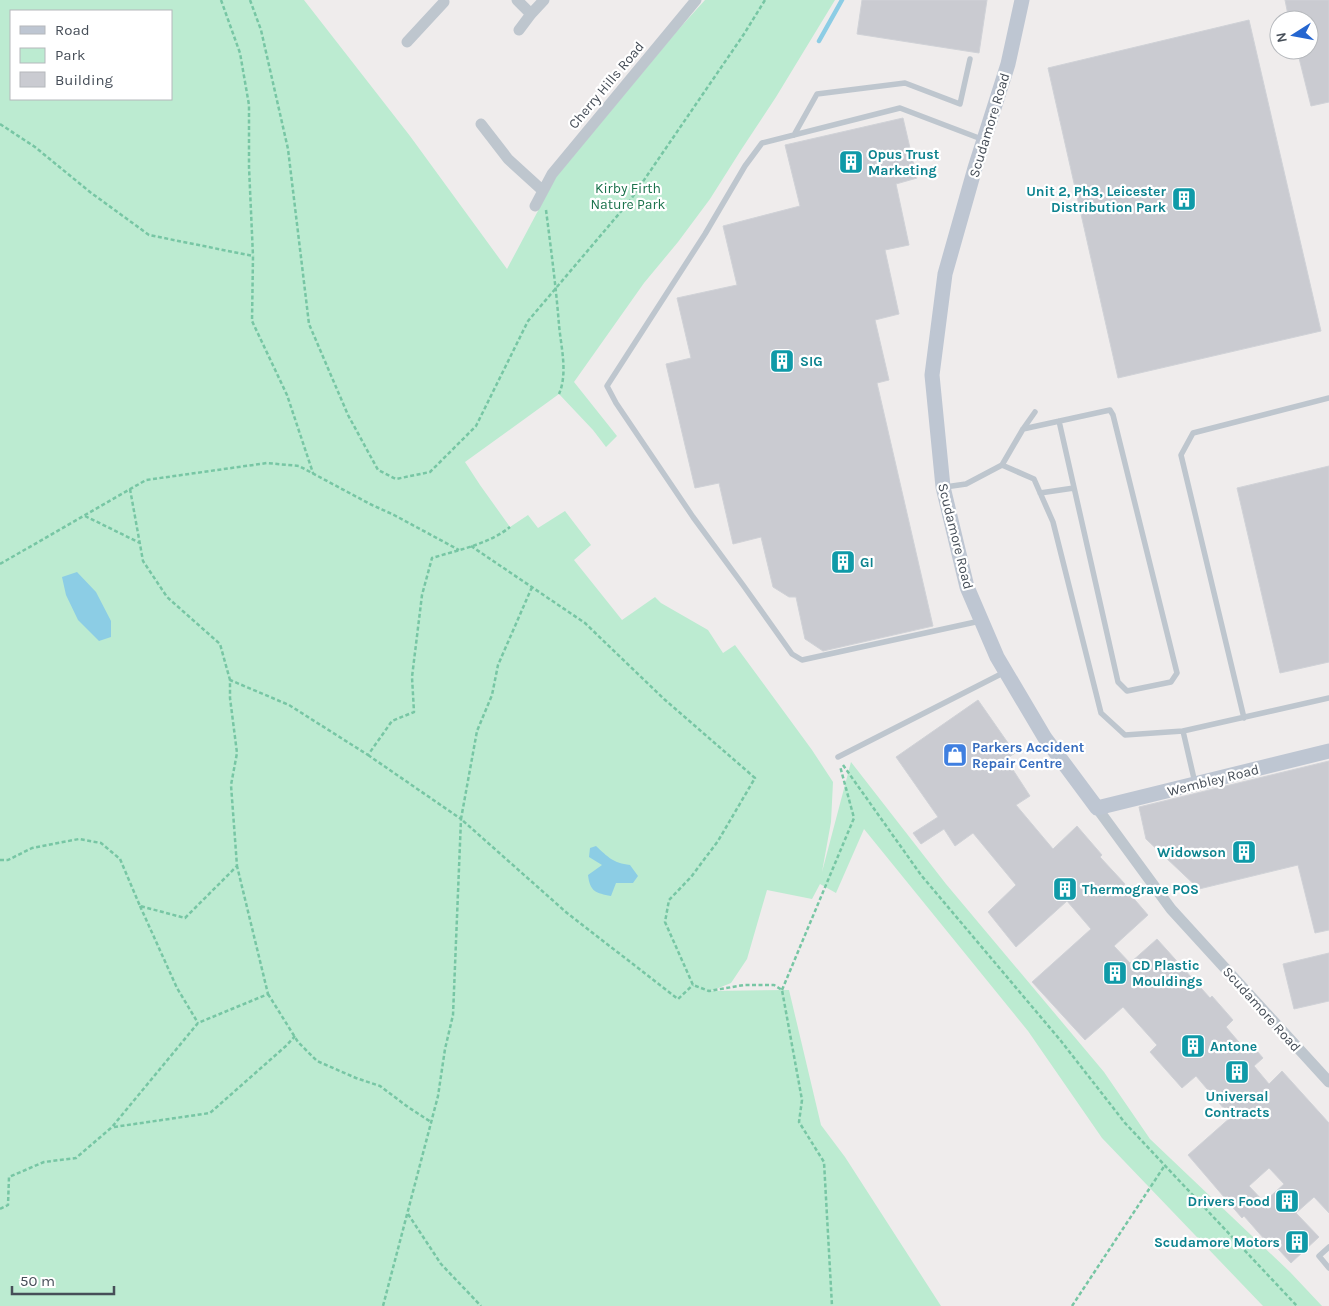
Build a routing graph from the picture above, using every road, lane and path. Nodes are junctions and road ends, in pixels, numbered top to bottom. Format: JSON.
{"nodes":[{"id":1,"x":221,"y":0,"type":"edge"},
{"id":2,"x":250,"y":0,"type":"edge"},
{"id":3,"x":517,"y":0,"type":"edge"},
{"id":4,"x":544,"y":0,"type":"edge"},
{"id":5,"x":696,"y":0,"type":"edge"},
{"id":6,"x":764,"y":0,"type":"edge"},
{"id":7,"x":1022,"y":0,"type":"edge"},
{"id":8,"x":445,"y":1,"type":"edge"},
{"id":9,"x":531,"y":14,"type":"junction"},
{"id":10,"x":519,"y":30,"type":"dead end"},
{"id":11,"x":407,"y":42,"type":"dead end"},
{"id":12,"x":970,"y":60,"type":"dead end"},
{"id":13,"x":0,"y":124,"type":"edge"},
{"id":14,"x":481,"y":124,"type":"dead end"},
{"id":15,"x":794,"y":135,"type":"junction"},
{"id":16,"x":984,"y":140,"type":"junction"},
{"id":17,"x":538,"y":199,"type":"junction"},
{"id":18,"x":253,"y":256,"type":"junction"},
{"id":19,"x":556,"y":288,"type":"junction"},
{"id":20,"x":559,"y":394,"type":"dead end"},
{"id":21,"x":1329,"y":398,"type":"edge"},
{"id":22,"x":1035,"y":412,"type":"dead end"},
{"id":23,"x":1059,"y":421,"type":"junction"},
{"id":24,"x":1023,"y":429,"type":"junction"},
{"id":25,"x":1002,"y":465,"type":"junction"},
{"id":26,"x":313,"y":473,"type":"junction"},
{"id":27,"x":943,"y":487,"type":"junction"},
{"id":28,"x":130,"y":488,"type":"junction"},
{"id":29,"x":1074,"y":488,"type":"junction"},
{"id":30,"x":1040,"y":493,"type":"junction"},
{"id":31,"x":85,"y":515,"type":"junction"},
{"id":32,"x":510,"y":527,"type":"dead end"},
{"id":33,"x":140,"y":543,"type":"junction"},
{"id":34,"x":471,"y":546,"type":"junction"},
{"id":35,"x":459,"y":550,"type":"junction"},
{"id":36,"x":0,"y":564,"type":"edge"},
{"id":37,"x":532,"y":587,"type":"junction"},
{"id":38,"x":982,"y":621,"type":"junction"},
{"id":39,"x":1006,"y":671,"type":"junction"},
{"id":40,"x":230,"y":680,"type":"junction"},
{"id":41,"x":1329,"y":698,"type":"edge"},
{"id":42,"x":1244,"y":718,"type":"junction"},
{"id":43,"x":1183,"y":731,"type":"junction"},
{"id":44,"x":1329,"y":751,"type":"edge"},
{"id":45,"x":368,"y":755,"type":"junction"},
{"id":46,"x":838,"y":757,"type":"junction"},
{"id":47,"x":1195,"y":784,"type":"junction"},
{"id":48,"x":1097,"y":808,"type":"junction"},
{"id":49,"x":461,"y":819,"type":"junction"},
{"id":50,"x":0,"y":860,"type":"edge"},
{"id":51,"x":237,"y":866,"type":"junction"},
{"id":52,"x":140,"y":906,"type":"junction"},
{"id":53,"x":693,"y":985,"type":"junction"},
{"id":54,"x":782,"y":990,"type":"junction"},
{"id":55,"x":268,"y":994,"type":"junction"},
{"id":56,"x":198,"y":1023,"type":"junction"},
{"id":57,"x":295,"y":1036,"type":"junction"},
{"id":58,"x":1329,"y":1082,"type":"edge"},
{"id":59,"x":431,"y":1122,"type":"junction"},
{"id":60,"x":112,"y":1127,"type":"junction"},
{"id":61,"x":1164,"y":1165,"type":"junction"},
{"id":62,"x":0,"y":1209,"type":"edge"},
{"id":63,"x":407,"y":1213,"type":"junction"},
{"id":64,"x":1329,"y":1247,"type":"edge"},
{"id":65,"x":1329,"y":1268,"type":"edge"},
{"id":66,"x":383,"y":1306,"type":"edge"},
{"id":67,"x":481,"y":1306,"type":"edge"},
{"id":68,"x":832,"y":1306,"type":"edge"},
{"id":69,"x":1072,"y":1306,"type":"edge"},
{"id":70,"x":1297,"y":1306,"type":"edge"}],
"edges":[{"from":1,"to":18,"type":"path"},
{"from":2,"to":19,"type":"path"},
{"from":3,"to":9,"type":"street"},
{"from":4,"to":9,"type":"street"},
{"from":5,"to":17,"type":"street","name":"Cherry Hills Road"},
{"from":6,"to":19,"type":"path"},
{"from":7,"to":16,"type":"street","name":"Scudamore Road"},
{"from":8,"to":11,"type":"street"},
{"from":9,"to":10,"type":"street"},
{"from":12,"to":15,"type":"lane"},
{"from":13,"to":18,"type":"path"},
{"from":14,"to":17,"type":"street"},
{"from":15,"to":16,"type":"lane"},
{"from":15,"to":38,"type":"lane"},
{"from":16,"to":27,"type":"street","name":"Scudamore Road"},
{"from":17,"to":19,"type":"path"},
{"from":18,"to":26,"type":"path"},
{"from":19,"to":20,"type":"path"},
{"from":21,"to":42,"type":"lane"},
{"from":22,"to":24,"type":"lane"},
{"from":23,"to":24,"type":"lane"},
{"from":23,"to":29,"type":"lane"},
{"from":23,"to":29,"type":"lane"},
{"from":24,"to":25,"type":"lane"},
{"from":25,"to":27,"type":"lane"},
{"from":25,"to":30,"type":"lane"},
{"from":26,"to":28,"type":"path"},
{"from":26,"to":35,"type":"path"},
{"from":27,"to":38,"type":"street","name":"Scudamore Road"},
{"from":28,"to":31,"type":"path"},
{"from":28,"to":33,"type":"path"},
{"from":29,"to":30,"type":"lane"},
{"from":30,"to":43,"type":"lane"},
{"from":31,"to":33,"type":"path"},
{"from":31,"to":36,"type":"path"},
{"from":32,"to":34,"type":"path"},
{"from":33,"to":40,"type":"path"},
{"from":34,"to":35,"type":"path"},
{"from":34,"to":37,"type":"path"},
{"from":35,"to":45,"type":"path"},
{"from":37,"to":49,"type":"path"},
{"from":37,"to":53,"type":"path"},
{"from":38,"to":39,"type":"street","name":"Scudamore Road"},
{"from":39,"to":46,"type":"lane"},
{"from":39,"to":48,"type":"street","name":"Scudamore Road"},
{"from":40,"to":45,"type":"path"},
{"from":40,"to":51,"type":"path"},
{"from":41,"to":42,"type":"lane"},
{"from":42,"to":43,"type":"lane"},
{"from":43,"to":47,"type":"lane"},
{"from":44,"to":47,"type":"street","name":"Wembley Road"},
{"from":45,"to":49,"type":"path"},
{"from":46,"to":54,"type":"path"},
{"from":46,"to":61,"type":"path"},
{"from":47,"to":48,"type":"street","name":"Wembley Road"},
{"from":48,"to":58,"type":"street","name":"Scudamore Road"},
{"from":49,"to":53,"type":"path"},
{"from":49,"to":59,"type":"path"},
{"from":50,"to":52,"type":"path"},
{"from":51,"to":52,"type":"path"},
{"from":51,"to":55,"type":"path"},
{"from":52,"to":56,"type":"path"},
{"from":53,"to":54,"type":"path"},
{"from":54,"to":68,"type":"path"},
{"from":55,"to":56,"type":"path"},
{"from":55,"to":57,"type":"path"},
{"from":56,"to":60,"type":"path"},
{"from":57,"to":59,"type":"path"},
{"from":57,"to":60,"type":"path"},
{"from":59,"to":63,"type":"path"},
{"from":60,"to":62,"type":"path"},
{"from":61,"to":69,"type":"path"},
{"from":61,"to":70,"type":"path"},
{"from":63,"to":66,"type":"path"},
{"from":63,"to":67,"type":"path"},
{"from":64,"to":65,"type":"lane"}]}
